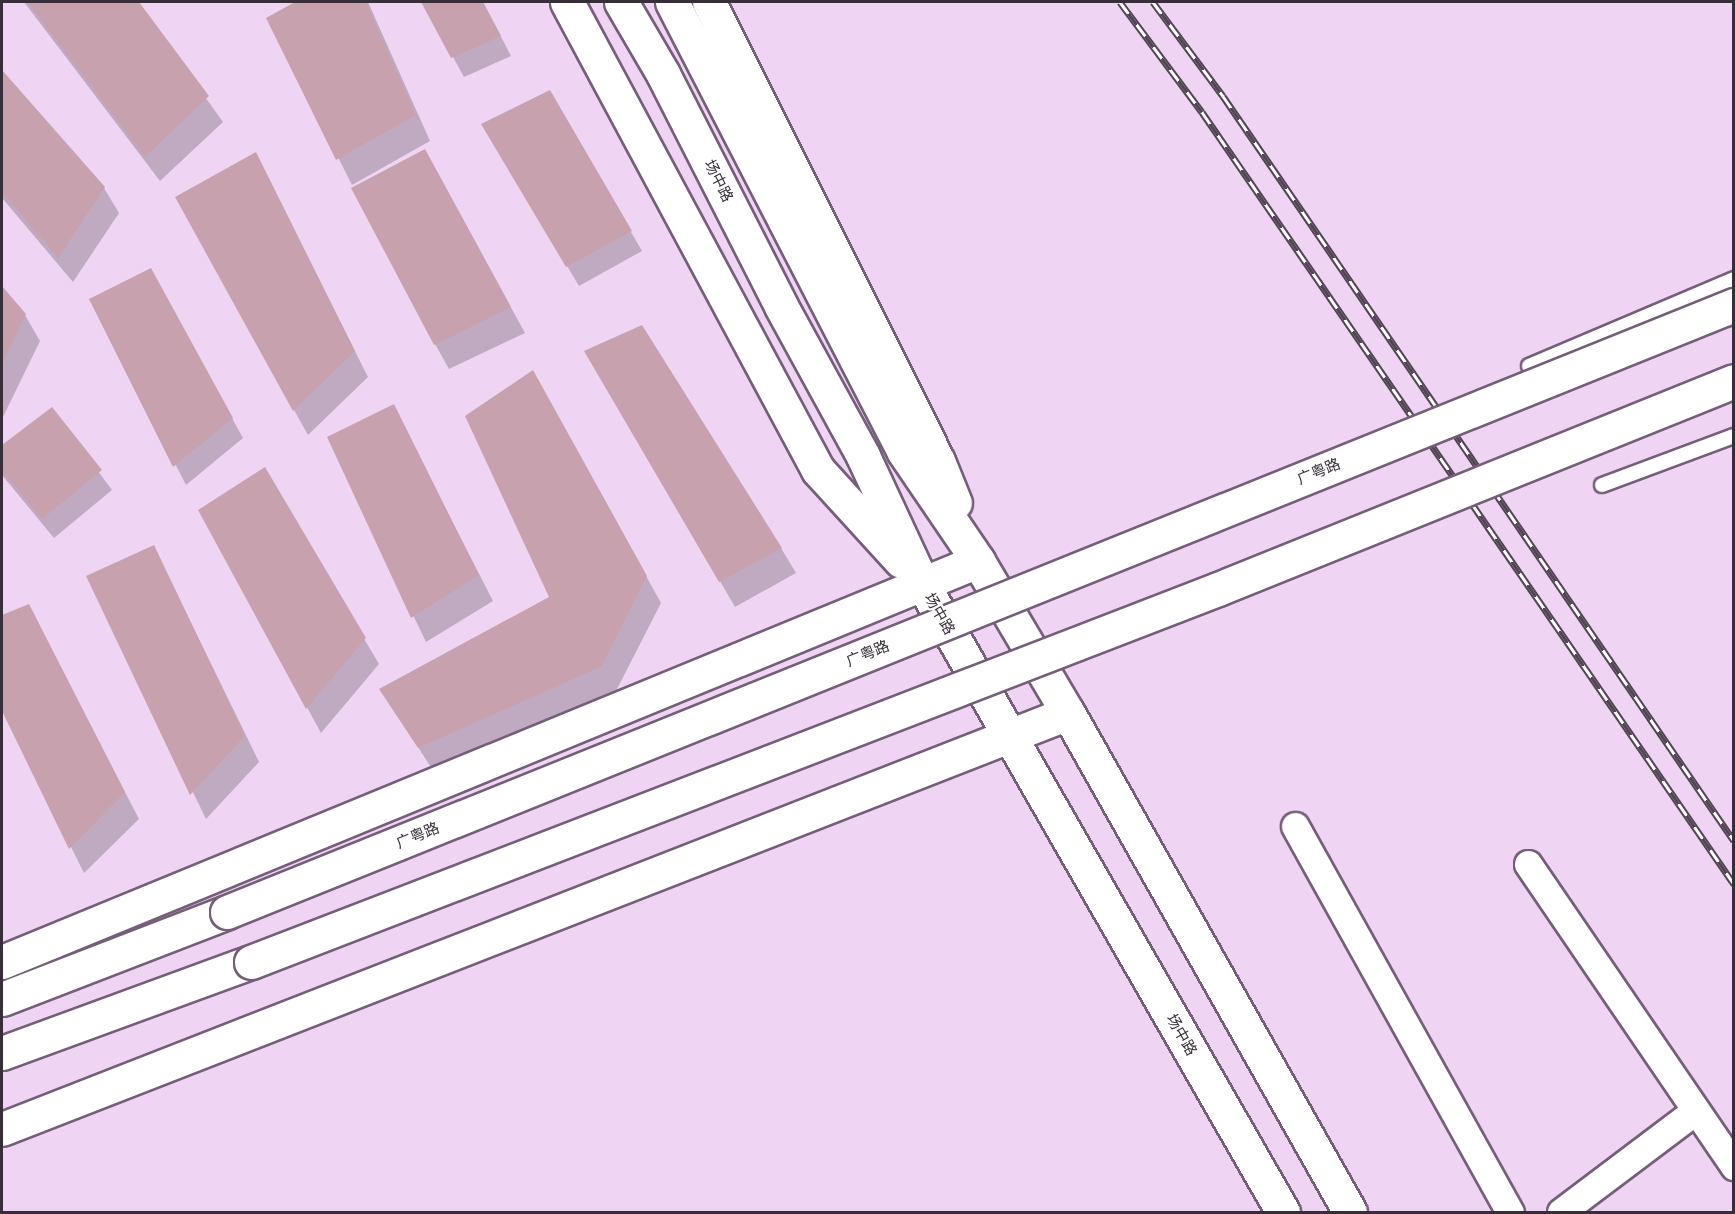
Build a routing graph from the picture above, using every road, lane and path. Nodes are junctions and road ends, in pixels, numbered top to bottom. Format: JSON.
{"nodes":[{"id":1,"x":567,"y":2,"type":"edge"},
{"id":2,"x":621,"y":2,"type":"edge"},
{"id":3,"x":672,"y":2,"type":"edge"},
{"id":4,"x":709,"y":2,"type":"edge"},
{"id":5,"x":1734,"y":279,"type":"edge"},
{"id":6,"x":1734,"y":304,"type":"edge"},
{"id":7,"x":1529,"y":366,"type":"dead end"},
{"id":8,"x":1734,"y":381,"type":"edge"},
{"id":9,"x":1734,"y":436,"type":"edge"},
{"id":10,"x":1602,"y":485,"type":"dead end"},
{"id":11,"x":978,"y":561,"type":"junction"},
{"id":12,"x":923,"y":585,"type":"junction"},
{"id":13,"x":1068,"y":713,"type":"junction"},
{"id":14,"x":1011,"y":736,"type":"junction"},
{"id":15,"x":1295,"y":826,"type":"dead end"},
{"id":16,"x":1528,"y":864,"type":"dead end"},
{"id":17,"x":2,"y":962,"type":"edge"},
{"id":18,"x":2,"y":999,"type":"edge"},
{"id":19,"x":2,"y":1053,"type":"edge"},
{"id":20,"x":1695,"y":1111,"type":"junction"},
{"id":21,"x":2,"y":1129,"type":"edge"},
{"id":22,"x":1734,"y":1166,"type":"edge"},
{"id":23,"x":1282,"y":1212,"type":"edge"},
{"id":24,"x":1350,"y":1212,"type":"edge"},
{"id":25,"x":1510,"y":1212,"type":"edge"},
{"id":26,"x":1561,"y":1212,"type":"edge"}],
"edges":[{"from":1,"to":12,"type":"main road"},
{"from":2,"to":12,"type":"main road","name":"场中路"},
{"from":3,"to":11,"type":"main road"},
{"from":4,"to":11,"type":"main road"},
{"from":5,"to":7,"type":"lane"},
{"from":6,"to":18,"type":"main road","name":"广粤路","bridge":true},
{"from":8,"to":19,"type":"main road","bridge":true},
{"from":9,"to":10,"type":"lane"},
{"from":11,"to":12,"type":"main road"},
{"from":11,"to":13,"type":"main road"},
{"from":12,"to":14,"type":"main road","name":"场中路"},
{"from":12,"to":17,"type":"main road"},
{"from":13,"to":14,"type":"main road"},
{"from":13,"to":24,"type":"main road"},
{"from":14,"to":21,"type":"main road"},
{"from":14,"to":23,"type":"main road","name":"场中路"},
{"from":15,"to":25,"type":"street"},
{"from":16,"to":20,"type":"street"},
{"from":20,"to":22,"type":"street"},
{"from":20,"to":26,"type":"street"}]}
